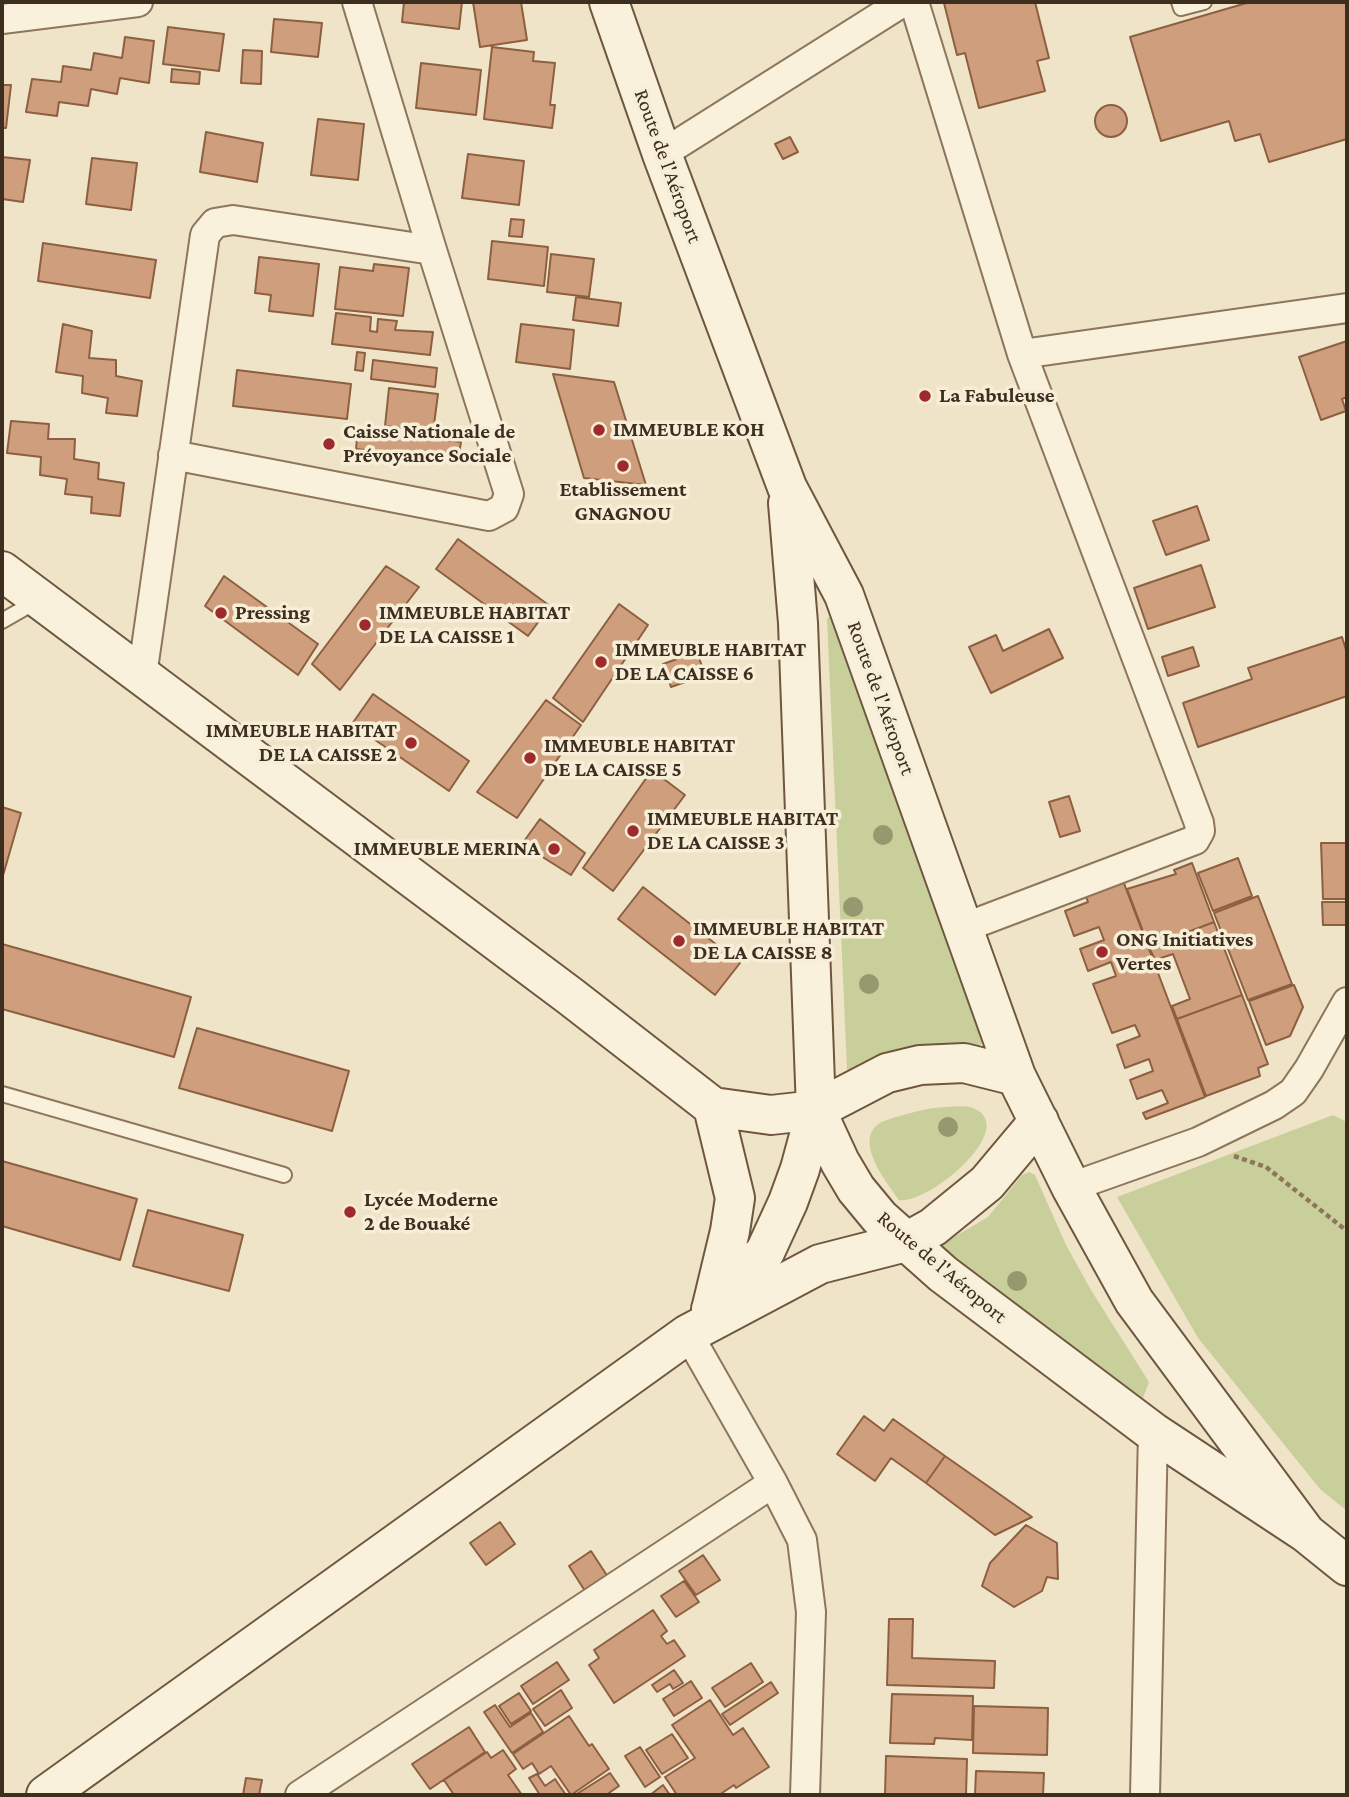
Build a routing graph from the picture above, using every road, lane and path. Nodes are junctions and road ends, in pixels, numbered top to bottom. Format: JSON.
{"nodes":[{"id":1,"x":138,"y":2,"type":"edge"},
{"id":2,"x":357,"y":2,"type":"edge"},
{"id":3,"x":609,"y":2,"type":"edge"},
{"id":4,"x":903,"y":2,"type":"edge"},
{"id":5,"x":914,"y":2,"type":"edge"},
{"id":6,"x":1179,"y":2,"type":"edge"},
{"id":7,"x":1204,"y":2,"type":"edge"},
{"id":8,"x":2,"y":19,"type":"edge"},
{"id":9,"x":662,"y":154,"type":"junction"},
{"id":10,"x":432,"y":250,"type":"junction"},
{"id":11,"x":1347,"y":308,"type":"edge"},
{"id":12,"x":1022,"y":354,"type":"junction"},
{"id":13,"x":173,"y":455,"type":"junction"},
{"id":14,"x":787,"y":487,"type":"junction"},
{"id":15,"x":2,"y":571,"type":"edge"},
{"id":16,"x":39,"y":600,"type":"junction"},
{"id":17,"x":2,"y":621,"type":"edge"},
{"id":18,"x":142,"y":676,"type":"junction"},
{"id":19,"x":963,"y":928,"type":"junction"},
{"id":20,"x":1347,"y":1002,"type":"edge"},
{"id":21,"x":1016,"y":1076,"type":"junction"},
{"id":22,"x":2,"y":1094,"type":"edge"},
{"id":23,"x":713,"y":1107,"type":"junction"},
{"id":24,"x":816,"y":1110,"type":"junction"},
{"id":25,"x":1039,"y":1121,"type":"junction"},
{"id":26,"x":1198,"y":1142,"type":"junction"},
{"id":27,"x":284,"y":1175,"type":"dead end"},
{"id":28,"x":1071,"y":1187,"type":"junction"},
{"id":29,"x":1347,"y":1231,"type":"edge"},
{"id":30,"x":906,"y":1242,"type":"junction"},
{"id":31,"x":700,"y":1321,"type":"junction"},
{"id":32,"x":1153,"y":1432,"type":"junction"},
{"id":33,"x":773,"y":1483,"type":"junction"},
{"id":34,"x":1307,"y":1533,"type":"junction"},
{"id":35,"x":1347,"y":1566,"type":"edge"},
{"id":36,"x":46,"y":1795,"type":"edge"},
{"id":37,"x":300,"y":1795,"type":"edge"},
{"id":38,"x":805,"y":1795,"type":"edge"},
{"id":39,"x":1145,"y":1795,"type":"edge"}],
"edges":[{"from":1,"to":8,"type":"street"},
{"from":2,"to":10,"type":"street"},
{"from":3,"to":9,"type":"main road","name":"Route de l'Aéroport"},
{"from":4,"to":9,"type":"street"},
{"from":5,"to":12,"type":"street"},
{"from":6,"to":7,"type":"lane"},
{"from":9,"to":14,"type":"main road","name":"Route de l'Aéroport"},
{"from":10,"to":13,"type":"street"},
{"from":10,"to":13,"type":"street"},
{"from":11,"to":12,"type":"street"},
{"from":12,"to":19,"type":"street"},
{"from":13,"to":18,"type":"street"},
{"from":14,"to":19,"type":"main road","name":"Route de l'Aéroport"},
{"from":14,"to":24,"type":"main road","name":"Route de l'Aéroport"},
{"from":15,"to":16,"type":"main road"},
{"from":16,"to":17,"type":"lane"},
{"from":16,"to":18,"type":"main road"},
{"from":18,"to":23,"type":"main road"},
{"from":19,"to":21,"type":"main road","name":"Route de l'Aéroport"},
{"from":20,"to":26,"type":"street"},
{"from":21,"to":24,"type":"main road"},
{"from":21,"to":25,"type":"main road","name":"Route de l'Aéroport"},
{"from":22,"to":27,"type":"lane"},
{"from":23,"to":24,"type":"main road"},
{"from":23,"to":31,"type":"main road"},
{"from":24,"to":30,"type":"main road","name":"Route de l'Aéroport"},
{"from":24,"to":31,"type":"main road"},
{"from":25,"to":28,"type":"main road","name":"Route de l'Aéroport"},
{"from":25,"to":30,"type":"main road"},
{"from":26,"to":28,"type":"street"},
{"from":26,"to":29,"type":"path"},
{"from":28,"to":34,"type":"main road","name":"Route de l'Aéroport"},
{"from":30,"to":31,"type":"main road"},
{"from":30,"to":32,"type":"main road","name":"Route de l'Aéroport"},
{"from":31,"to":33,"type":"street"},
{"from":31,"to":36,"type":"main road"},
{"from":32,"to":34,"type":"main road","name":"Route de l'Aéroport"},
{"from":32,"to":39,"type":"street"},
{"from":33,"to":37,"type":"street"},
{"from":33,"to":38,"type":"street"},
{"from":34,"to":35,"type":"main road","name":"Route de l'Aéroport"}]}
